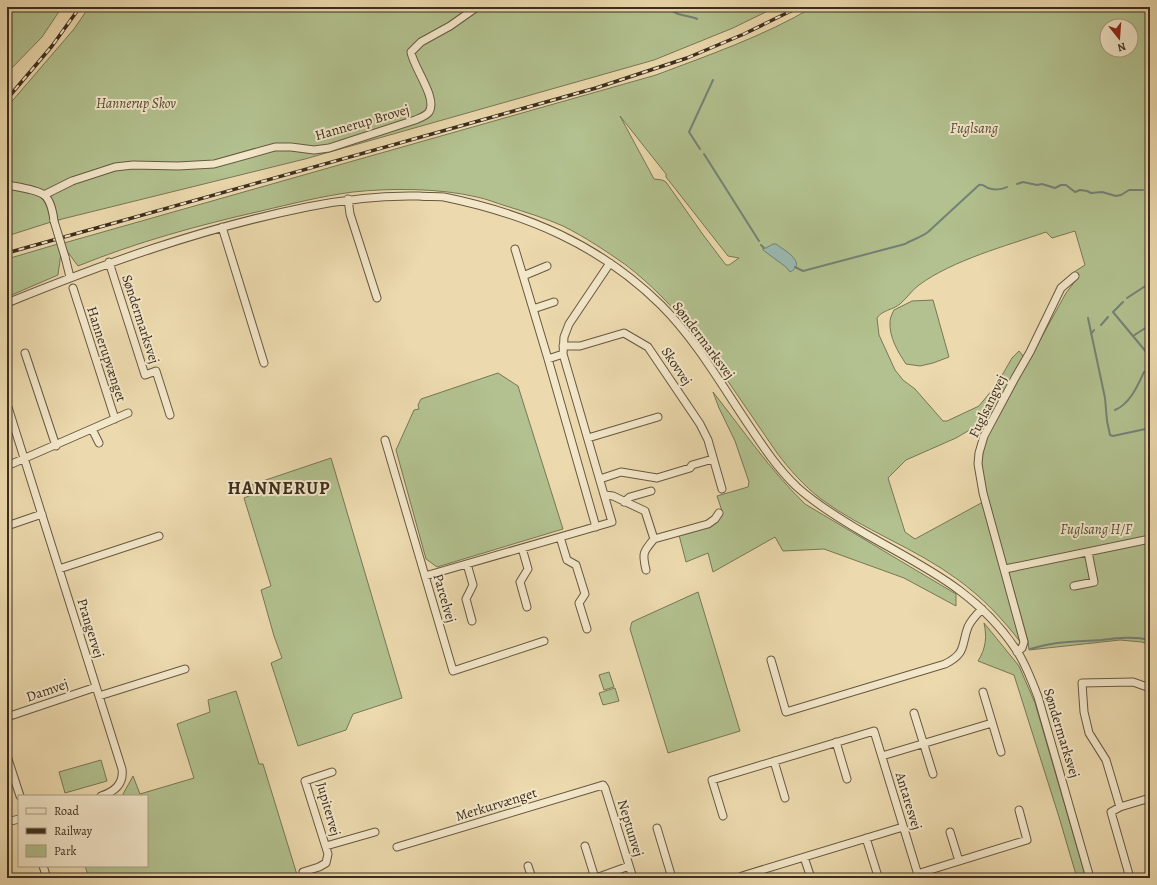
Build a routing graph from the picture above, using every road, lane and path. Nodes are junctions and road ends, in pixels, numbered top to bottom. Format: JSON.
{"nodes":[{"id":1,"x":477,"y":7,"type":"edge"},
{"id":2,"x":7,"y":185,"type":"edge"},
{"id":3,"x":44,"y":195,"type":"junction"},
{"id":4,"x":348,"y":199,"type":"junction"},
{"id":5,"x":222,"y":227,"type":"junction"},
{"id":6,"x":515,"y":249,"type":"dead end"},
{"id":7,"x":109,"y":262,"type":"junction"},
{"id":8,"x":610,"y":263,"type":"junction"},
{"id":9,"x":547,"y":266,"type":"dead end"},
{"id":10,"x":523,"y":276,"type":"junction"},
{"id":11,"x":1075,"y":276,"type":"dead end"},
{"id":12,"x":70,"y":277,"type":"junction"},
{"id":13,"x":73,"y":288,"type":"dead end"},
{"id":14,"x":75,"y":296,"type":"junction"},
{"id":15,"x":378,"y":298,"type":"dead end"},
{"id":16,"x":68,"y":299,"type":"dead end"},
{"id":17,"x":554,"y":302,"type":"dead end"},
{"id":18,"x":7,"y":303,"type":"edge"},
{"id":19,"x":533,"y":309,"type":"junction"},
{"id":20,"x":563,"y":346,"type":"junction"},
{"id":21,"x":25,"y":353,"type":"dead end"},
{"id":22,"x":563,"y":354,"type":"junction"},
{"id":23,"x":548,"y":359,"type":"junction"},
{"id":24,"x":264,"y":363,"type":"dead end"},
{"id":25,"x":7,"y":404,"type":"edge"},
{"id":26,"x":128,"y":413,"type":"dead end"},
{"id":27,"x":170,"y":415,"type":"dead end"},
{"id":28,"x":658,"y":418,"type":"dead end"},
{"id":29,"x":115,"y":419,"type":"junction"},
{"id":30,"x":92,"y":429,"type":"junction"},
{"id":31,"x":588,"y":438,"type":"junction"},
{"id":32,"x":385,"y":440,"type":"dead end"},
{"id":33,"x":99,"y":444,"type":"dead end"},
{"id":34,"x":56,"y":446,"type":"junction"},
{"id":35,"x":25,"y":459,"type":"junction"},
{"id":36,"x":713,"y":459,"type":"junction"},
{"id":37,"x":7,"y":466,"type":"edge"},
{"id":38,"x":600,"y":479,"type":"junction"},
{"id":39,"x":722,"y":489,"type":"dead end"},
{"id":40,"x":651,"y":491,"type":"dead end"},
{"id":41,"x":605,"y":496,"type":"junction"},
{"id":42,"x":624,"y":502,"type":"junction"},
{"id":43,"x":719,"y":513,"type":"dead end"},
{"id":44,"x":42,"y":514,"type":"junction"},
{"id":45,"x":7,"y":526,"type":"edge"},
{"id":46,"x":596,"y":527,"type":"junction"},
{"id":47,"x":159,"y":536,"type":"dead end"},
{"id":48,"x":560,"y":537,"type":"junction"},
{"id":49,"x":654,"y":539,"type":"junction"},
{"id":50,"x":1150,"y":539,"type":"edge"},
{"id":51,"x":522,"y":548,"type":"junction"},
{"id":52,"x":1088,"y":552,"type":"junction"},
{"id":53,"x":467,"y":564,"type":"junction"},
{"id":54,"x":59,"y":568,"type":"junction"},
{"id":55,"x":1005,"y":569,"type":"junction"},
{"id":56,"x":646,"y":570,"type":"dead end"},
{"id":57,"x":425,"y":576,"type":"junction"},
{"id":58,"x":1074,"y":586,"type":"dead end"},
{"id":59,"x":527,"y":607,"type":"dead end"},
{"id":60,"x":982,"y":609,"type":"junction"},
{"id":61,"x":472,"y":622,"type":"dead end"},
{"id":62,"x":587,"y":629,"type":"dead end"},
{"id":63,"x":544,"y":641,"type":"dead end"},
{"id":64,"x":1017,"y":652,"type":"junction"},
{"id":65,"x":770,"y":660,"type":"dead end"},
{"id":66,"x":185,"y":669,"type":"dead end"},
{"id":67,"x":96,"y":687,"type":"junction"},
{"id":68,"x":1150,"y":688,"type":"edge"},
{"id":69,"x":983,"y":692,"type":"dead end"},
{"id":70,"x":99,"y":696,"type":"junction"},
{"id":71,"x":914,"y":713,"type":"dead end"},
{"id":72,"x":7,"y":717,"type":"edge"},
{"id":73,"x":992,"y":723,"type":"junction"},
{"id":74,"x":836,"y":742,"type":"junction"},
{"id":75,"x":923,"y":743,"type":"junction"},
{"id":76,"x":1001,"y":752,"type":"dead end"},
{"id":77,"x":7,"y":756,"type":"edge"},
{"id":78,"x":882,"y":756,"type":"junction"},
{"id":79,"x":774,"y":761,"type":"junction"},
{"id":80,"x":332,"y":772,"type":"dead end"},
{"id":81,"x":932,"y":774,"type":"dead end"},
{"id":82,"x":847,"y":779,"type":"dead end"},
{"id":83,"x":603,"y":786,"type":"joint"},
{"id":84,"x":20,"y":795,"type":"edge"},
{"id":85,"x":103,"y":795,"type":"edge"},
{"id":86,"x":785,"y":798,"type":"dead end"},
{"id":87,"x":1150,"y":798,"type":"edge"},
{"id":88,"x":1120,"y":807,"type":"junction"},
{"id":89,"x":1019,"y":810,"type":"dead end"},
{"id":90,"x":724,"y":816,"type":"dead end"},
{"id":91,"x":18,"y":819,"type":"edge"},
{"id":92,"x":7,"y":822,"type":"edge"},
{"id":93,"x":903,"y":827,"type":"junction"},
{"id":94,"x":657,"y":828,"type":"dead end"},
{"id":95,"x":375,"y":832,"type":"dead end"},
{"id":96,"x":950,"y":832,"type":"dead end"},
{"id":97,"x":866,"y":838,"type":"junction"},
{"id":98,"x":326,"y":846,"type":"junction"},
{"id":99,"x":585,"y":846,"type":"dead end"},
{"id":100,"x":398,"y":847,"type":"dead end"},
{"id":101,"x":804,"y":857,"type":"junction"},
{"id":102,"x":959,"y":861,"type":"junction"},
{"id":103,"x":528,"y":866,"type":"dead end"},
{"id":104,"x":629,"y":866,"type":"junction"},
{"id":105,"x":44,"y":867,"type":"edge"},
{"id":106,"x":877,"y":874,"type":"dead end"},
{"id":107,"x":918,"y":876,"type":"edge"},
{"id":108,"x":47,"y":878,"type":"edge"},
{"id":109,"x":304,"y":878,"type":"edge"},
{"id":110,"x":532,"y":878,"type":"edge"},
{"id":111,"x":596,"y":878,"type":"edge"},
{"id":112,"x":632,"y":878,"type":"edge"},
{"id":113,"x":672,"y":878,"type":"edge"},
{"id":114,"x":742,"y":878,"type":"edge"},
{"id":115,"x":810,"y":878,"type":"edge"},
{"id":116,"x":1090,"y":878,"type":"edge"},
{"id":117,"x":1130,"y":878,"type":"edge"}],
"edges":[{"from":1,"to":3,"type":"street","name":"Hannerup Brovej"},
{"from":2,"to":3,"type":"street"},
{"from":3,"to":12,"type":"street","bridge":true},
{"from":4,"to":5,"type":"street","name":"Søndermarksvej"},
{"from":4,"to":8,"type":"street","name":"Søndermarksvej"},
{"from":4,"to":15,"type":"street"},
{"from":5,"to":7,"type":"street","name":"Søndermarksvej"},
{"from":5,"to":24,"type":"street"},
{"from":6,"to":10,"type":"street"},
{"from":7,"to":12,"type":"street","name":"Søndermarksvej"},
{"from":7,"to":27,"type":"street","name":"Søndermarksvej"},
{"from":8,"to":20,"type":"street"},
{"from":8,"to":60,"type":"street","name":"Søndermarksvej"},
{"from":9,"to":10,"type":"street"},
{"from":10,"to":19,"type":"street"},
{"from":11,"to":55,"type":"street","name":"Fuglsangvej"},
{"from":12,"to":18,"type":"street","name":"Søndermarksvej"},
{"from":13,"to":14,"type":"street","name":"Hannerupvænget"},
{"from":14,"to":16,"type":"street","name":"Hannerupvænget"},
{"from":14,"to":29,"type":"street","name":"Hannerupvænget"},
{"from":17,"to":19,"type":"street"},
{"from":19,"to":23,"type":"street"},
{"from":20,"to":22,"type":"street"},
{"from":20,"to":36,"type":"street","name":"Skovvej"},
{"from":21,"to":34,"type":"street"},
{"from":22,"to":23,"type":"street"},
{"from":22,"to":31,"type":"street"},
{"from":23,"to":46,"type":"street"},
{"from":25,"to":35,"type":"street","name":"Prangervej"},
{"from":26,"to":29,"type":"street","name":"Hannerupvænget"},
{"from":28,"to":31,"type":"street"},
{"from":29,"to":30,"type":"street","name":"Hannerupvænget"},
{"from":30,"to":33,"type":"street"},
{"from":30,"to":34,"type":"street","name":"Hannerupvænget"},
{"from":31,"to":38,"type":"street"},
{"from":32,"to":57,"type":"street","name":"Parcelvej"},
{"from":34,"to":35,"type":"street","name":"Hannerupvænget"},
{"from":35,"to":37,"type":"street"},
{"from":35,"to":44,"type":"street","name":"Prangervej"},
{"from":36,"to":38,"type":"street"},
{"from":36,"to":39,"type":"street","name":"Skovvej"},
{"from":38,"to":41,"type":"street"},
{"from":40,"to":42,"type":"street"},
{"from":41,"to":42,"type":"street"},
{"from":41,"to":46,"type":"street"},
{"from":42,"to":49,"type":"street"},
{"from":43,"to":49,"type":"street"},
{"from":44,"to":45,"type":"street"},
{"from":44,"to":54,"type":"street","name":"Prangervej"},
{"from":46,"to":48,"type":"street"},
{"from":47,"to":54,"type":"street"},
{"from":48,"to":51,"type":"street"},
{"from":48,"to":62,"type":"street"},
{"from":49,"to":56,"type":"street"},
{"from":50,"to":52,"type":"street"},
{"from":51,"to":53,"type":"street"},
{"from":51,"to":59,"type":"street"},
{"from":52,"to":55,"type":"street"},
{"from":52,"to":58,"type":"street"},
{"from":53,"to":57,"type":"street"},
{"from":53,"to":61,"type":"street"},
{"from":54,"to":67,"type":"street","name":"Prangervej"},
{"from":55,"to":64,"type":"street","name":"Fuglsangvej"},
{"from":57,"to":63,"type":"street","name":"Parcelvej"},
{"from":60,"to":64,"type":"street","name":"Søndermarksvej"},
{"from":60,"to":65,"type":"street"},
{"from":64,"to":116,"type":"street","name":"Søndermarksvej"},
{"from":66,"to":70,"type":"street"},
{"from":67,"to":70,"type":"street","name":"Prangervej"},
{"from":67,"to":72,"type":"street","name":"Damvej"},
{"from":68,"to":88,"type":"street"},
{"from":69,"to":73,"type":"street"},
{"from":70,"to":85,"type":"street","name":"Prangervej"},
{"from":71,"to":75,"type":"street"},
{"from":73,"to":75,"type":"street"},
{"from":73,"to":76,"type":"street"},
{"from":74,"to":78,"type":"street","name":"Antaresvej"},
{"from":74,"to":79,"type":"street"},
{"from":74,"to":82,"type":"street"},
{"from":75,"to":78,"type":"street"},
{"from":75,"to":81,"type":"street"},
{"from":77,"to":84,"type":"street"},
{"from":78,"to":93,"type":"street","name":"Antaresvej"},
{"from":79,"to":86,"type":"street"},
{"from":79,"to":90,"type":"street"},
{"from":80,"to":98,"type":"street","name":"Jupitervej"},
{"from":83,"to":100,"type":"street","name":"Merkurvænget"},
{"from":83,"to":104,"type":"street","name":"Neptunvej"},
{"from":87,"to":88,"type":"street"},
{"from":88,"to":117,"type":"street"},
{"from":89,"to":102,"type":"street"},
{"from":91,"to":92,"type":"street"},
{"from":93,"to":97,"type":"street"},
{"from":93,"to":107,"type":"street","name":"Antaresvej"},
{"from":94,"to":113,"type":"street"},
{"from":95,"to":98,"type":"street","name":"Jupitervej"},
{"from":96,"to":102,"type":"street"},
{"from":97,"to":101,"type":"street"},
{"from":97,"to":106,"type":"street"},
{"from":98,"to":109,"type":"street","name":"Jupitervej"},
{"from":99,"to":111,"type":"street"},
{"from":101,"to":114,"type":"street"},
{"from":101,"to":115,"type":"street"},
{"from":102,"to":107,"type":"street"},
{"from":103,"to":110,"type":"street"},
{"from":104,"to":111,"type":"street"},
{"from":104,"to":112,"type":"street","name":"Neptunvej"},
{"from":105,"to":108,"type":"street"}]}
